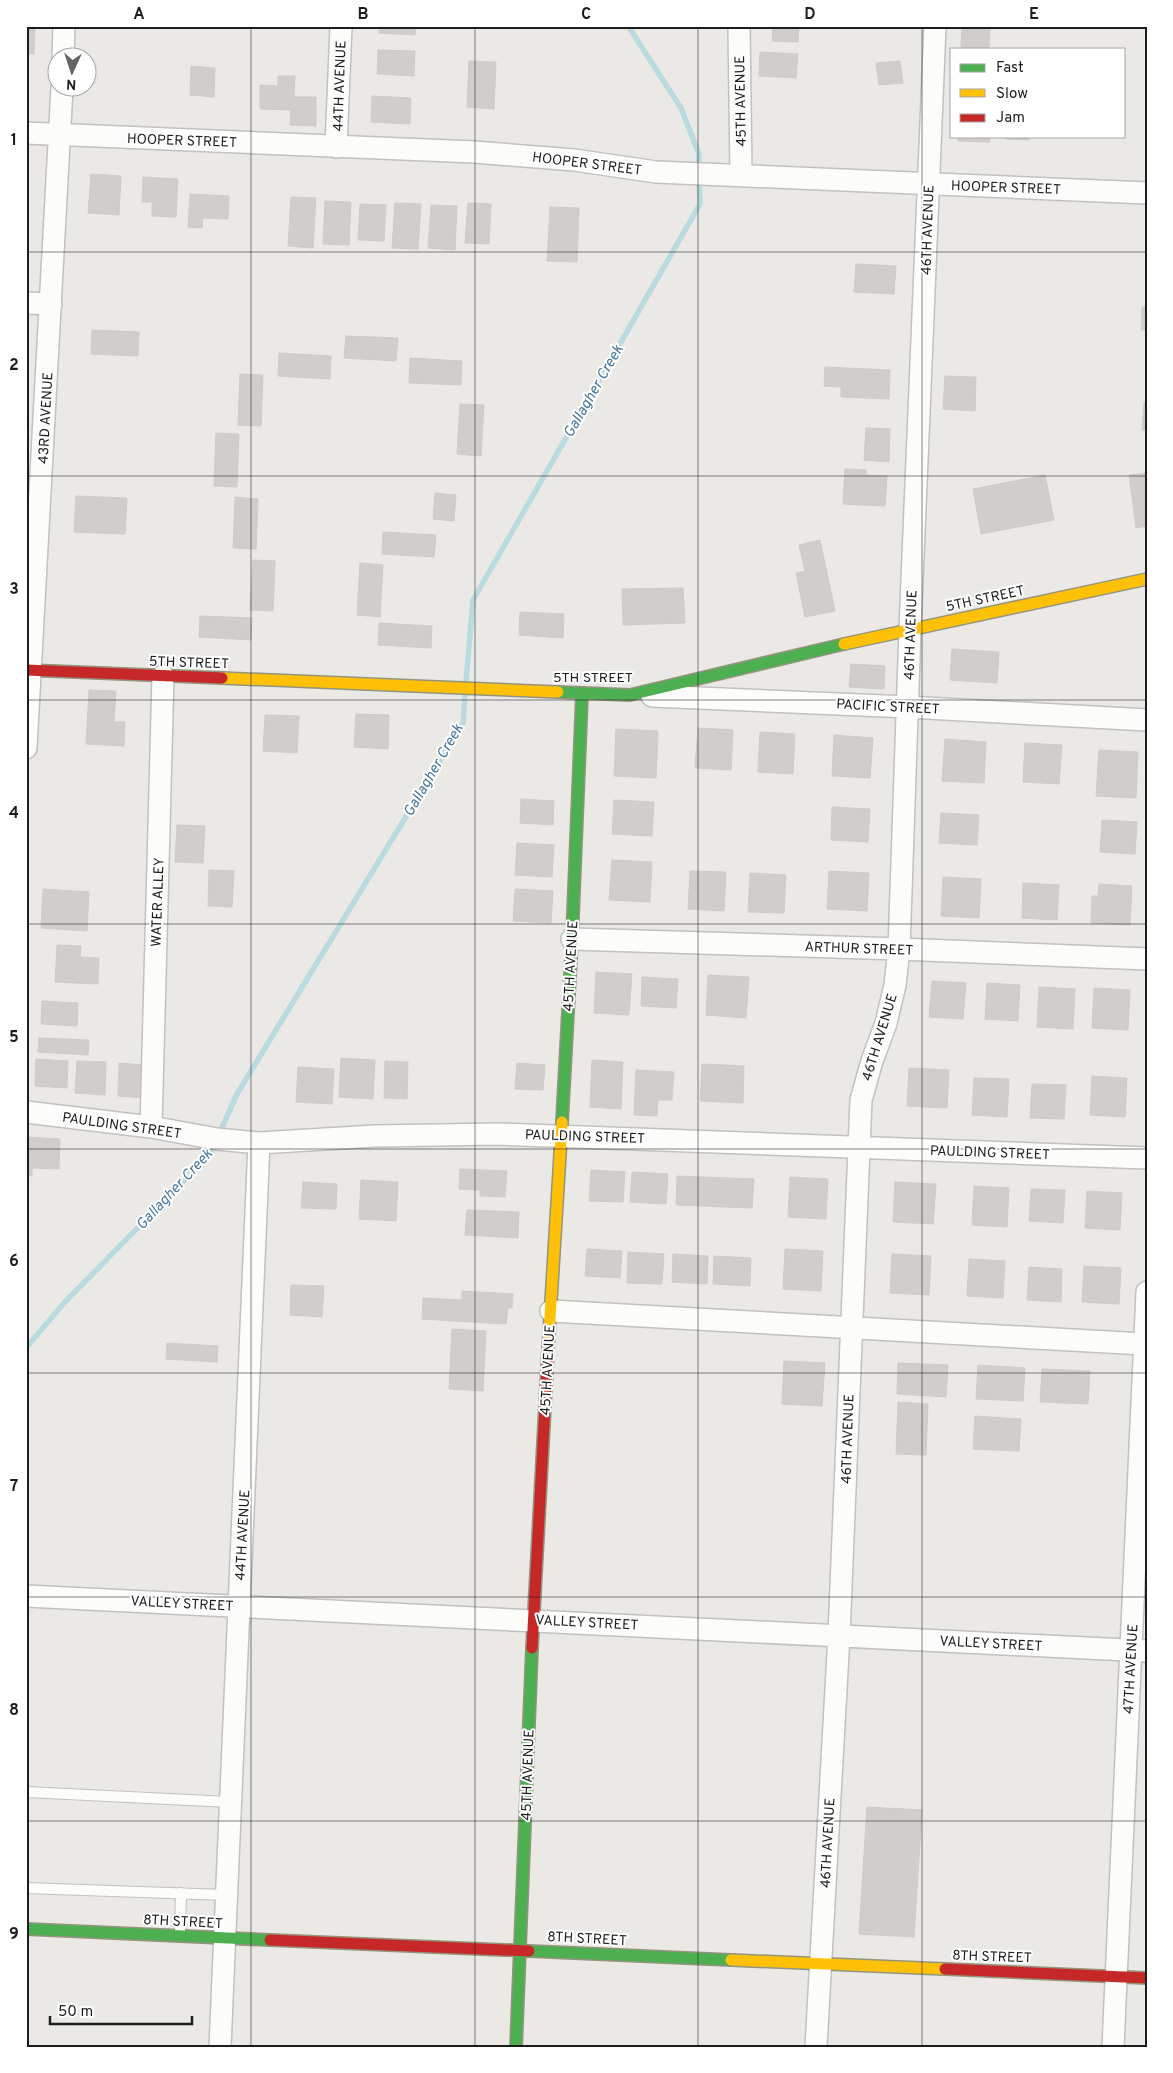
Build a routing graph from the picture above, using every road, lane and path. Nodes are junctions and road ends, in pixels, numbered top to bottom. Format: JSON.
{"nodes":[{"id":1,"x":64,"y":26,"type":"edge"},
{"id":2,"x":341,"y":26,"type":"edge"},
{"id":3,"x":739,"y":26,"type":"edge"},
{"id":4,"x":935,"y":26,"type":"edge"},
{"id":5,"x":63,"y":48,"type":"edge"},
{"id":6,"x":62,"y":98,"type":"edge"},
{"id":7,"x":26,"y":134,"type":"edge"},
{"id":8,"x":60,"y":135,"type":"junction"},
{"id":9,"x":336,"y":146,"type":"junction"},
{"id":10,"x":733,"y":175,"type":"junction"},
{"id":11,"x":929,"y":184,"type":"junction"},
{"id":12,"x":1147,"y":193,"type":"edge"},
{"id":13,"x":26,"y":303,"type":"edge"},
{"id":14,"x":51,"y":304,"type":"junction"},
{"id":15,"x":1147,"y":579,"type":"edge"},
{"id":16,"x":910,"y":629,"type":"junction"},
{"id":17,"x":28,"y":670,"type":"edge"},
{"id":18,"x":163,"y":676,"type":"junction"},
{"id":19,"x":582,"y":694,"type":"junction"},
{"id":20,"x":630,"y":695,"type":"junction"},
{"id":21,"x":908,"y":706,"type":"junction"},
{"id":22,"x":1147,"y":720,"type":"edge"},
{"id":23,"x":26,"y":748,"type":"edge"},
{"id":24,"x":572,"y":939,"type":"junction"},
{"id":25,"x":899,"y":949,"type":"junction"},
{"id":26,"x":1147,"y":959,"type":"edge"},
{"id":27,"x":26,"y":1112,"type":"edge"},
{"id":28,"x":151,"y":1127,"type":"junction"},
{"id":29,"x":561,"y":1135,"type":"junction"},
{"id":30,"x":260,"y":1143,"type":"junction"},
{"id":31,"x":858,"y":1146,"type":"junction"},
{"id":32,"x":1147,"y":1158,"type":"edge"},
{"id":33,"x":1147,"y":1292,"type":"edge"},
{"id":34,"x":550,"y":1311,"type":"junction"},
{"id":35,"x":851,"y":1328,"type":"junction"},
{"id":36,"x":1144,"y":1344,"type":"junction"},
{"id":37,"x":26,"y":1596,"type":"edge"},
{"id":38,"x":239,"y":1605,"type":"junction"},
{"id":39,"x":533,"y":1619,"type":"junction"},
{"id":40,"x":839,"y":1635,"type":"junction"},
{"id":41,"x":1139,"y":1651,"type":"edge"},
{"id":42,"x":26,"y":1792,"type":"edge"},
{"id":43,"x":230,"y":1802,"type":"junction"},
{"id":44,"x":26,"y":1888,"type":"edge"},
{"id":45,"x":181,"y":1893,"type":"junction"},
{"id":46,"x":226,"y":1895,"type":"junction"},
{"id":47,"x":26,"y":1929,"type":"edge"},
{"id":48,"x":180,"y":1936,"type":"junction"},
{"id":49,"x":224,"y":1938,"type":"junction"},
{"id":50,"x":521,"y":1950,"type":"junction"},
{"id":51,"x":820,"y":1964,"type":"junction"},
{"id":52,"x":1116,"y":1977,"type":"junction"},
{"id":53,"x":1147,"y":1978,"type":"edge"},
{"id":54,"x":220,"y":2047,"type":"edge"},
{"id":55,"x":516,"y":2047,"type":"edge"},
{"id":56,"x":816,"y":2047,"type":"edge"},
{"id":57,"x":1113,"y":2047,"type":"edge"}],
"edges":[{"from":1,"to":5,"type":"street"},
{"from":2,"to":9,"type":"street","name":"44TH AVENUE"},
{"from":3,"to":10,"type":"street","name":"45TH AVENUE"},
{"from":4,"to":11,"type":"street","name":"46TH AVENUE"},
{"from":6,"to":8,"type":"street","name":"43RD AVENUE"},
{"from":7,"to":8,"type":"street","name":"HOOPER STREET"},
{"from":8,"to":9,"type":"street","name":"HOOPER STREET"},
{"from":8,"to":14,"type":"street","name":"43RD AVENUE"},
{"from":9,"to":10,"type":"street","name":"HOOPER STREET"},
{"from":10,"to":11,"type":"street","name":"HOOPER STREET"},
{"from":11,"to":12,"type":"street","name":"HOOPER STREET"},
{"from":11,"to":16,"type":"street","name":"46TH AVENUE"},
{"from":13,"to":14,"type":"street"},
{"from":14,"to":17,"type":"street","name":"43RD AVENUE"},
{"from":15,"to":16,"type":"street","name":"5TH STREET"},
{"from":16,"to":20,"type":"street","name":"5TH STREET"},
{"from":16,"to":21,"type":"street","name":"46TH AVENUE"},
{"from":17,"to":18,"type":"street","name":"5TH STREET"},
{"from":17,"to":23,"type":"street","name":"43RD AVENUE"},
{"from":18,"to":19,"type":"street","name":"5TH STREET"},
{"from":18,"to":28,"type":"street","name":"WATER ALLEY"},
{"from":19,"to":20,"type":"street","name":"5TH STREET"},
{"from":19,"to":24,"type":"street","name":"45TH AVENUE"},
{"from":20,"to":21,"type":"street","name":"PACIFIC STREET"},
{"from":21,"to":22,"type":"street","name":"PACIFIC STREET"},
{"from":21,"to":25,"type":"street","name":"46TH AVENUE"},
{"from":24,"to":25,"type":"street","name":"ARTHUR STREET"},
{"from":24,"to":29,"type":"street","name":"45TH AVENUE"},
{"from":25,"to":26,"type":"street","name":"ARTHUR STREET"},
{"from":25,"to":31,"type":"street","name":"46TH AVENUE"},
{"from":27,"to":28,"type":"street","name":"PAULDING STREET"},
{"from":28,"to":30,"type":"street","name":"PAULDING STREET"},
{"from":29,"to":30,"type":"street","name":"PAULDING STREET"},
{"from":29,"to":31,"type":"street","name":"PAULDING STREET"},
{"from":29,"to":34,"type":"street","name":"45TH AVENUE"},
{"from":30,"to":38,"type":"street","name":"44TH AVENUE"},
{"from":31,"to":32,"type":"street","name":"PAULDING STREET"},
{"from":31,"to":35,"type":"street","name":"46TH AVENUE"},
{"from":33,"to":36,"type":"street","name":"47TH AVENUE"},
{"from":34,"to":35,"type":"street"},
{"from":34,"to":39,"type":"street","name":"45TH AVENUE"},
{"from":35,"to":36,"type":"street"},
{"from":35,"to":40,"type":"street","name":"46TH AVENUE"},
{"from":36,"to":41,"type":"street","name":"47TH AVENUE"},
{"from":37,"to":38,"type":"street","name":"VALLEY STREET"},
{"from":38,"to":39,"type":"street","name":"VALLEY STREET"},
{"from":38,"to":43,"type":"street","name":"44TH AVENUE"},
{"from":39,"to":40,"type":"street","name":"VALLEY STREET"},
{"from":39,"to":50,"type":"street","name":"45TH AVENUE"},
{"from":40,"to":41,"type":"street","name":"VALLEY STREET"},
{"from":40,"to":51,"type":"street","name":"46TH AVENUE"},
{"from":41,"to":52,"type":"street","name":"47TH AVENUE"},
{"from":42,"to":43,"type":"lane"},
{"from":43,"to":46,"type":"street","name":"44TH AVENUE"},
{"from":44,"to":45,"type":"lane"},
{"from":45,"to":46,"type":"lane"},
{"from":45,"to":48,"type":"lane"},
{"from":46,"to":49,"type":"street","name":"44TH AVENUE"},
{"from":47,"to":48,"type":"street","name":"8TH STREET"},
{"from":48,"to":49,"type":"street","name":"8TH STREET"},
{"from":49,"to":50,"type":"street","name":"8TH STREET"},
{"from":49,"to":54,"type":"street","name":"44TH AVENUE"},
{"from":50,"to":51,"type":"street","name":"8TH STREET"},
{"from":50,"to":55,"type":"street","name":"45TH AVENUE"},
{"from":51,"to":52,"type":"street","name":"8TH STREET"},
{"from":51,"to":56,"type":"street","name":"46TH AVENUE"},
{"from":52,"to":53,"type":"street","name":"8TH STREET"},
{"from":52,"to":57,"type":"street","name":"47TH AVENUE"}]}
